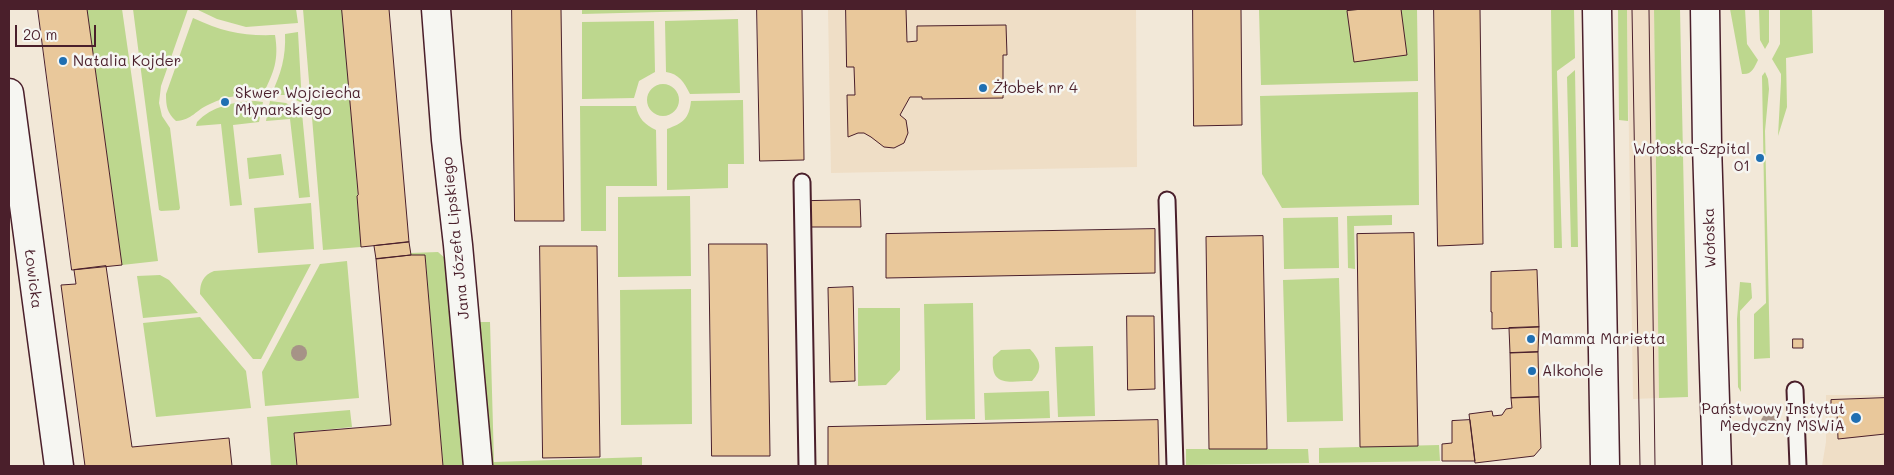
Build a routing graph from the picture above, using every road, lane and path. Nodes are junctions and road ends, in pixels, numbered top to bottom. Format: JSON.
{"nodes":[{"id":1,"x":436,"y":9,"type":"edge"},
{"id":2,"x":1597,"y":9,"type":"edge"},
{"id":3,"x":1704,"y":9,"type":"edge"},
{"id":4,"x":9,"y":92,"type":"edge"},
{"id":5,"x":802,"y":182,"type":"dead end"},
{"id":6,"x":1167,"y":200,"type":"dead end"},
{"id":7,"x":1795,"y":390,"type":"dead end"},
{"id":8,"x":59,"y":466,"type":"edge"},
{"id":9,"x":478,"y":466,"type":"edge"},
{"id":10,"x":807,"y":466,"type":"edge"},
{"id":11,"x":1175,"y":466,"type":"edge"},
{"id":12,"x":1605,"y":466,"type":"edge"},
{"id":13,"x":1717,"y":466,"type":"edge"},
{"id":14,"x":1795,"y":466,"type":"edge"}],
"edges":[{"from":1,"to":9,"type":"main road","name":"Jana Józefa Lipskiego"},
{"from":2,"to":12,"type":"main road"},
{"from":3,"to":13,"type":"main road","name":"Wołoska"},
{"from":4,"to":8,"type":"main road","name":"Łowicka"},
{"from":5,"to":10,"type":"lane"},
{"from":6,"to":11,"type":"lane"},
{"from":7,"to":14,"type":"lane"}]}
